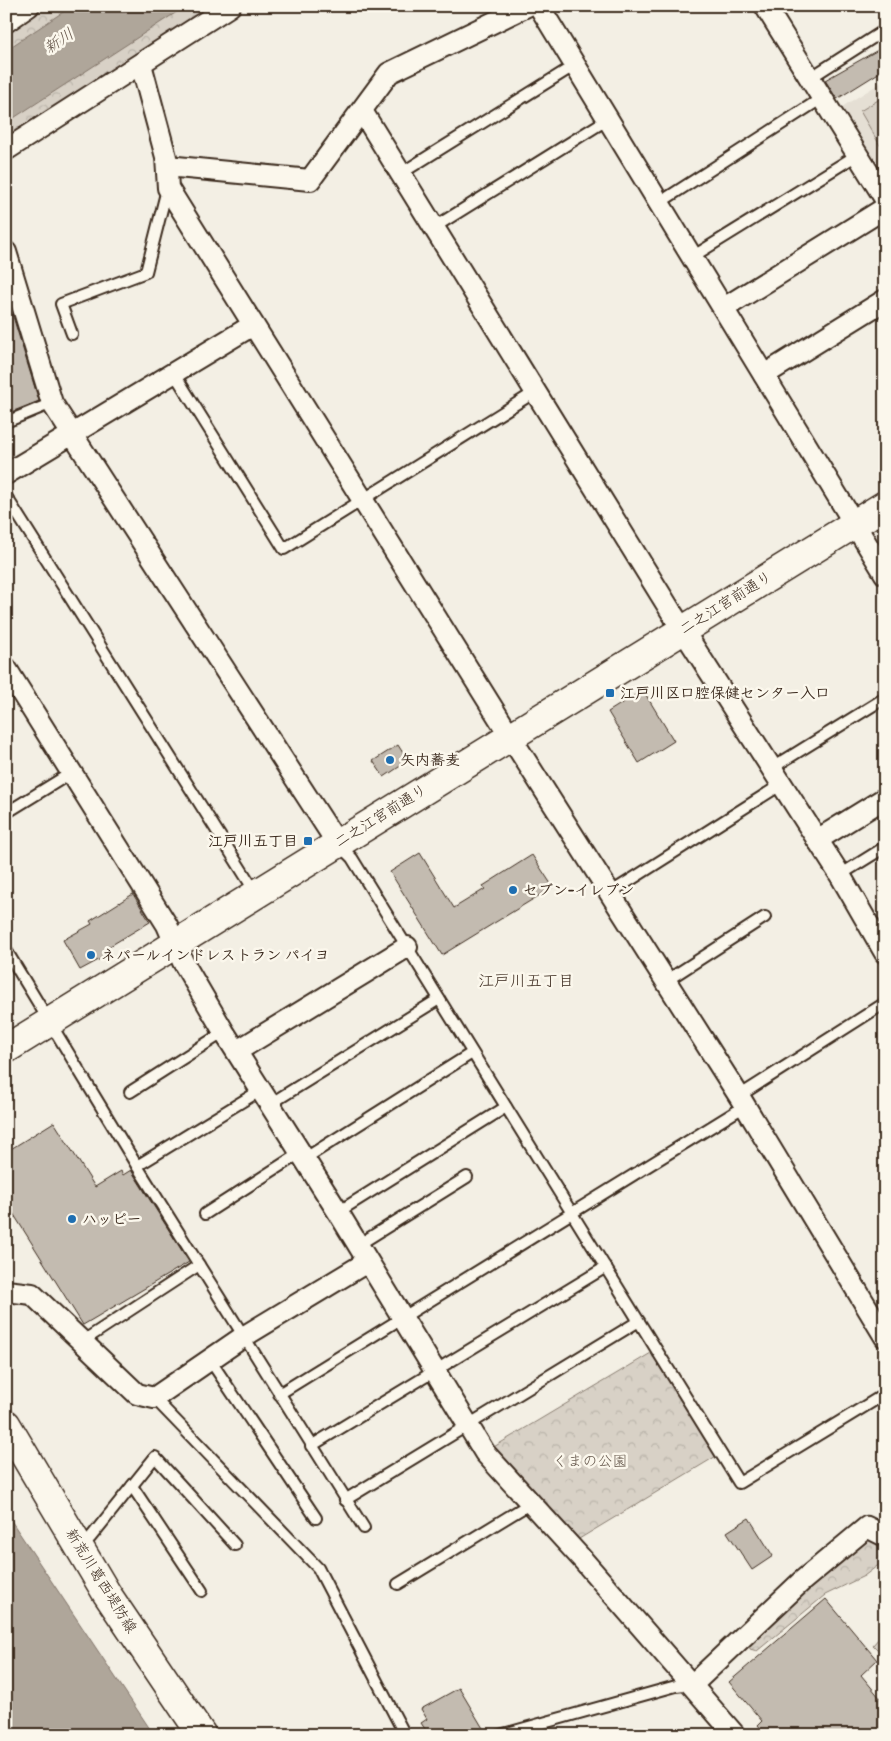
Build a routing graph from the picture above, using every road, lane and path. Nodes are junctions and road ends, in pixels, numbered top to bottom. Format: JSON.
{"nodes":[{"id":1,"x":29,"y":6,"type":"edge"},
{"id":2,"x":230,"y":6,"type":"edge"},
{"id":3,"x":527,"y":6,"type":"edge"},
{"id":4,"x":539,"y":6,"type":"edge"},
{"id":5,"x":765,"y":6,"type":"edge"},
{"id":6,"x":6,"y":22,"type":"edge"},
{"id":7,"x":885,"y":30,"type":"edge"},
{"id":8,"x":141,"y":64,"type":"junction"},
{"id":9,"x":575,"y":65,"type":"junction"},
{"id":10,"x":810,"y":78,"type":"junction"},
{"id":11,"x":822,"y":98,"type":"junction"},
{"id":12,"x":362,"y":111,"type":"junction"},
{"id":13,"x":608,"y":119,"type":"junction"},
{"id":14,"x":6,"y":150,"type":"edge"},
{"id":15,"x":857,"y":155,"type":"junction"},
{"id":16,"x":167,"y":166,"type":"junction"},
{"id":17,"x":400,"y":174,"type":"junction"},
{"id":18,"x":168,"y":188,"type":"junction"},
{"id":19,"x":885,"y":199,"type":"edge"},
{"id":20,"x":659,"y":203,"type":"junction"},
{"id":21,"x":885,"y":208,"type":"edge"},
{"id":22,"x":433,"y":228,"type":"junction"},
{"id":23,"x":6,"y":252,"type":"edge"},
{"id":24,"x":692,"y":257,"type":"junction"},
{"id":25,"x":885,"y":300,"type":"edge"},
{"id":26,"x":724,"y":308,"type":"junction"},
{"id":27,"x":253,"y":325,"type":"junction"},
{"id":28,"x":72,"y":334,"type":"dead end"},
{"id":29,"x":174,"y":373,"type":"junction"},
{"id":30,"x":764,"y":375,"type":"junction"},
{"id":31,"x":535,"y":392,"type":"junction"},
{"id":32,"x":52,"y":403,"type":"junction"},
{"id":33,"x":6,"y":422,"type":"edge"},
{"id":34,"x":73,"y":434,"type":"junction"},
{"id":35,"x":6,"y":474,"type":"edge"},
{"id":36,"x":6,"y":496,"type":"edge"},
{"id":37,"x":362,"y":500,"type":"junction"},
{"id":38,"x":885,"y":505,"type":"edge"},
{"id":39,"x":854,"y":524,"type":"junction"},
{"id":40,"x":885,"y":574,"type":"edge"},
{"id":41,"x":683,"y":629,"type":"junction"},
{"id":42,"x":6,"y":668,"type":"edge"},
{"id":43,"x":885,"y":698,"type":"edge"},
{"id":44,"x":510,"y":736,"type":"junction"},
{"id":45,"x":71,"y":773,"type":"junction"},
{"id":46,"x":777,"y":776,"type":"junction"},
{"id":47,"x":885,"y":798,"type":"edge"},
{"id":48,"x":6,"y":814,"type":"edge"},
{"id":49,"x":817,"y":840,"type":"junction"},
{"id":50,"x":338,"y":843,"type":"junction"},
{"id":51,"x":885,"y":847,"type":"edge"},
{"id":52,"x":840,"y":875,"type":"junction"},
{"id":53,"x":610,"y":893,"type":"junction"},
{"id":54,"x":256,"y":894,"type":"junction"},
{"id":55,"x":765,"y":917,"type":"dead end"},
{"id":56,"x":174,"y":945,"type":"junction"},
{"id":57,"x":407,"y":947,"type":"junction"},
{"id":58,"x":6,"y":950,"type":"edge"},
{"id":59,"x":885,"y":953,"type":"edge"},
{"id":60,"x":666,"y":981,"type":"junction"},
{"id":61,"x":439,"y":999,"type":"junction"},
{"id":62,"x":885,"y":1003,"type":"edge"},
{"id":63,"x":51,"y":1022,"type":"junction"},
{"id":64,"x":224,"y":1032,"type":"junction"},
{"id":65,"x":6,"y":1049,"type":"edge"},
{"id":66,"x":237,"y":1051,"type":"junction"},
{"id":67,"x":472,"y":1052,"type":"junction"},
{"id":68,"x":130,"y":1092,"type":"dead end"},
{"id":69,"x":265,"y":1097,"type":"junction"},
{"id":70,"x":742,"y":1101,"type":"junction"},
{"id":71,"x":506,"y":1107,"type":"junction"},
{"id":72,"x":302,"y":1156,"type":"junction"},
{"id":73,"x":137,"y":1166,"type":"junction"},
{"id":74,"x":468,"y":1177,"type":"dead end"},
{"id":75,"x":338,"y":1212,"type":"junction"},
{"id":76,"x":572,"y":1213,"type":"junction"},
{"id":77,"x":205,"y":1214,"type":"dead end"},
{"id":78,"x":362,"y":1253,"type":"junction"},
{"id":79,"x":199,"y":1265,"type":"junction"},
{"id":80,"x":606,"y":1267,"type":"junction"},
{"id":81,"x":6,"y":1291,"type":"edge"},
{"id":82,"x":402,"y":1318,"type":"junction"},
{"id":83,"x":639,"y":1321,"type":"junction"},
{"id":84,"x":243,"y":1337,"type":"junction"},
{"id":85,"x":885,"y":1338,"type":"edge"},
{"id":86,"x":83,"y":1341,"type":"junction"},
{"id":87,"x":210,"y":1360,"type":"junction"},
{"id":88,"x":434,"y":1370,"type":"junction"},
{"id":89,"x":279,"y":1394,"type":"junction"},
{"id":90,"x":885,"y":1394,"type":"edge"},
{"id":91,"x":154,"y":1398,"type":"junction"},
{"id":92,"x":6,"y":1424,"type":"edge"},
{"id":93,"x":468,"y":1425,"type":"junction"},
{"id":94,"x":311,"y":1446,"type":"junction"},
{"id":95,"x":132,"y":1486,"type":"junction"},
{"id":96,"x":346,"y":1500,"type":"junction"},
{"id":97,"x":531,"y":1503,"type":"junction"},
{"id":98,"x":316,"y":1518,"type":"dead end"},
{"id":99,"x":364,"y":1528,"type":"dead end"},
{"id":100,"x":885,"y":1536,"type":"edge"},
{"id":101,"x":235,"y":1545,"type":"dead end"},
{"id":102,"x":79,"y":1548,"type":"junction"},
{"id":103,"x":398,"y":1584,"type":"dead end"},
{"id":104,"x":202,"y":1591,"type":"dead end"},
{"id":105,"x":693,"y":1684,"type":"junction"},
{"id":106,"x":202,"y":1735,"type":"edge"},
{"id":107,"x":405,"y":1735,"type":"edge"},
{"id":108,"x":500,"y":1735,"type":"edge"},
{"id":109,"x":735,"y":1735,"type":"edge"}],
"edges":[{"from":1,"to":6,"type":"street"},
{"from":2,"to":8,"type":"street"},
{"from":3,"to":12,"type":"street"},
{"from":4,"to":9,"type":"street"},
{"from":5,"to":10,"type":"street"},
{"from":7,"to":10,"type":"lane"},
{"from":8,"to":14,"type":"street"},
{"from":8,"to":16,"type":"street"},
{"from":9,"to":13,"type":"street"},
{"from":9,"to":17,"type":"lane"},
{"from":10,"to":11,"type":"street"},
{"from":11,"to":15,"type":"street"},
{"from":11,"to":20,"type":"lane"},
{"from":12,"to":16,"type":"street"},
{"from":12,"to":17,"type":"street"},
{"from":13,"to":20,"type":"street"},
{"from":13,"to":22,"type":"lane"},
{"from":15,"to":19,"type":"street"},
{"from":15,"to":24,"type":"lane"},
{"from":16,"to":18,"type":"street"},
{"from":17,"to":22,"type":"street"},
{"from":18,"to":27,"type":"street"},
{"from":18,"to":28,"type":"lane"},
{"from":20,"to":24,"type":"street"},
{"from":21,"to":26,"type":"street"},
{"from":22,"to":31,"type":"street"},
{"from":23,"to":32,"type":"street"},
{"from":24,"to":26,"type":"street"},
{"from":25,"to":30,"type":"street"},
{"from":26,"to":30,"type":"street"},
{"from":27,"to":29,"type":"street"},
{"from":27,"to":37,"type":"street"},
{"from":29,"to":34,"type":"street"},
{"from":29,"to":37,"type":"lane"},
{"from":30,"to":39,"type":"street"},
{"from":31,"to":37,"type":"lane"},
{"from":31,"to":41,"type":"street"},
{"from":32,"to":33,"type":"lane"},
{"from":32,"to":34,"type":"street"},
{"from":34,"to":35,"type":"street"},
{"from":34,"to":50,"type":"street"},
{"from":36,"to":54,"type":"lane"},
{"from":37,"to":44,"type":"street"},
{"from":38,"to":39,"type":"street","name":"二之江宮前通り"},
{"from":39,"to":40,"type":"street"},
{"from":39,"to":41,"type":"street","name":"二之江宮前通り"},
{"from":41,"to":44,"type":"street","name":"二之江宮前通り"},
{"from":41,"to":46,"type":"street"},
{"from":42,"to":45,"type":"street"},
{"from":43,"to":46,"type":"lane"},
{"from":44,"to":50,"type":"street","name":"二之江宮前通り"},
{"from":44,"to":53,"type":"street"},
{"from":45,"to":48,"type":"lane"},
{"from":45,"to":56,"type":"street"},
{"from":46,"to":49,"type":"street"},
{"from":46,"to":53,"type":"lane"},
{"from":47,"to":49,"type":"street"},
{"from":49,"to":52,"type":"street"},
{"from":50,"to":54,"type":"street","name":"二之江宮前通り"},
{"from":50,"to":57,"type":"lane"},
{"from":51,"to":52,"type":"lane"},
{"from":52,"to":59,"type":"street"},
{"from":53,"to":60,"type":"street"},
{"from":54,"to":56,"type":"street","name":"二之江宮前通り"},
{"from":55,"to":60,"type":"lane"},
{"from":56,"to":63,"type":"street","name":"二之江宮前通り"},
{"from":56,"to":64,"type":"street"},
{"from":57,"to":61,"type":"lane"},
{"from":57,"to":66,"type":"street"},
{"from":58,"to":63,"type":"lane"},
{"from":60,"to":70,"type":"street"},
{"from":61,"to":67,"type":"lane"},
{"from":61,"to":69,"type":"lane"},
{"from":62,"to":70,"type":"lane"},
{"from":63,"to":65,"type":"street","name":"二之江宮前通り"},
{"from":63,"to":73,"type":"lane"},
{"from":64,"to":66,"type":"street"},
{"from":64,"to":68,"type":"lane"},
{"from":66,"to":69,"type":"street"},
{"from":67,"to":71,"type":"lane"},
{"from":67,"to":72,"type":"lane"},
{"from":69,"to":72,"type":"street"},
{"from":69,"to":73,"type":"lane"},
{"from":70,"to":76,"type":"lane"},
{"from":70,"to":85,"type":"street"},
{"from":71,"to":75,"type":"lane"},
{"from":71,"to":76,"type":"lane"},
{"from":72,"to":75,"type":"street"},
{"from":72,"to":77,"type":"lane"},
{"from":73,"to":79,"type":"lane"},
{"from":74,"to":78,"type":"lane"},
{"from":75,"to":78,"type":"street"},
{"from":76,"to":80,"type":"lane"},
{"from":76,"to":82,"type":"lane"},
{"from":78,"to":82,"type":"street"},
{"from":78,"to":84,"type":"street"},
{"from":79,"to":84,"type":"lane"},
{"from":79,"to":86,"type":"lane"},
{"from":80,"to":83,"type":"lane"},
{"from":80,"to":88,"type":"lane"},
{"from":81,"to":86,"type":"street"},
{"from":82,"to":88,"type":"street"},
{"from":82,"to":89,"type":"lane"},
{"from":83,"to":90,"type":"lane"},
{"from":83,"to":93,"type":"lane"},
{"from":84,"to":87,"type":"street"},
{"from":84,"to":89,"type":"lane"},
{"from":86,"to":91,"type":"street"},
{"from":87,"to":91,"type":"street"},
{"from":87,"to":98,"type":"lane"},
{"from":88,"to":93,"type":"street"},
{"from":88,"to":94,"type":"lane"},
{"from":89,"to":94,"type":"lane"},
{"from":91,"to":107,"type":"lane"},
{"from":92,"to":102,"type":"street","name":"新荒川葛西堤防線"},
{"from":93,"to":96,"type":"lane"},
{"from":93,"to":97,"type":"street"},
{"from":94,"to":96,"type":"lane"},
{"from":95,"to":101,"type":"lane"},
{"from":95,"to":102,"type":"lane"},
{"from":95,"to":104,"type":"lane"},
{"from":96,"to":99,"type":"lane"},
{"from":97,"to":103,"type":"lane"},
{"from":97,"to":105,"type":"street"},
{"from":100,"to":105,"type":"street"},
{"from":102,"to":106,"type":"street","name":"新荒川葛西堤防線"},
{"from":105,"to":108,"type":"lane"},
{"from":105,"to":109,"type":"street"}]}
